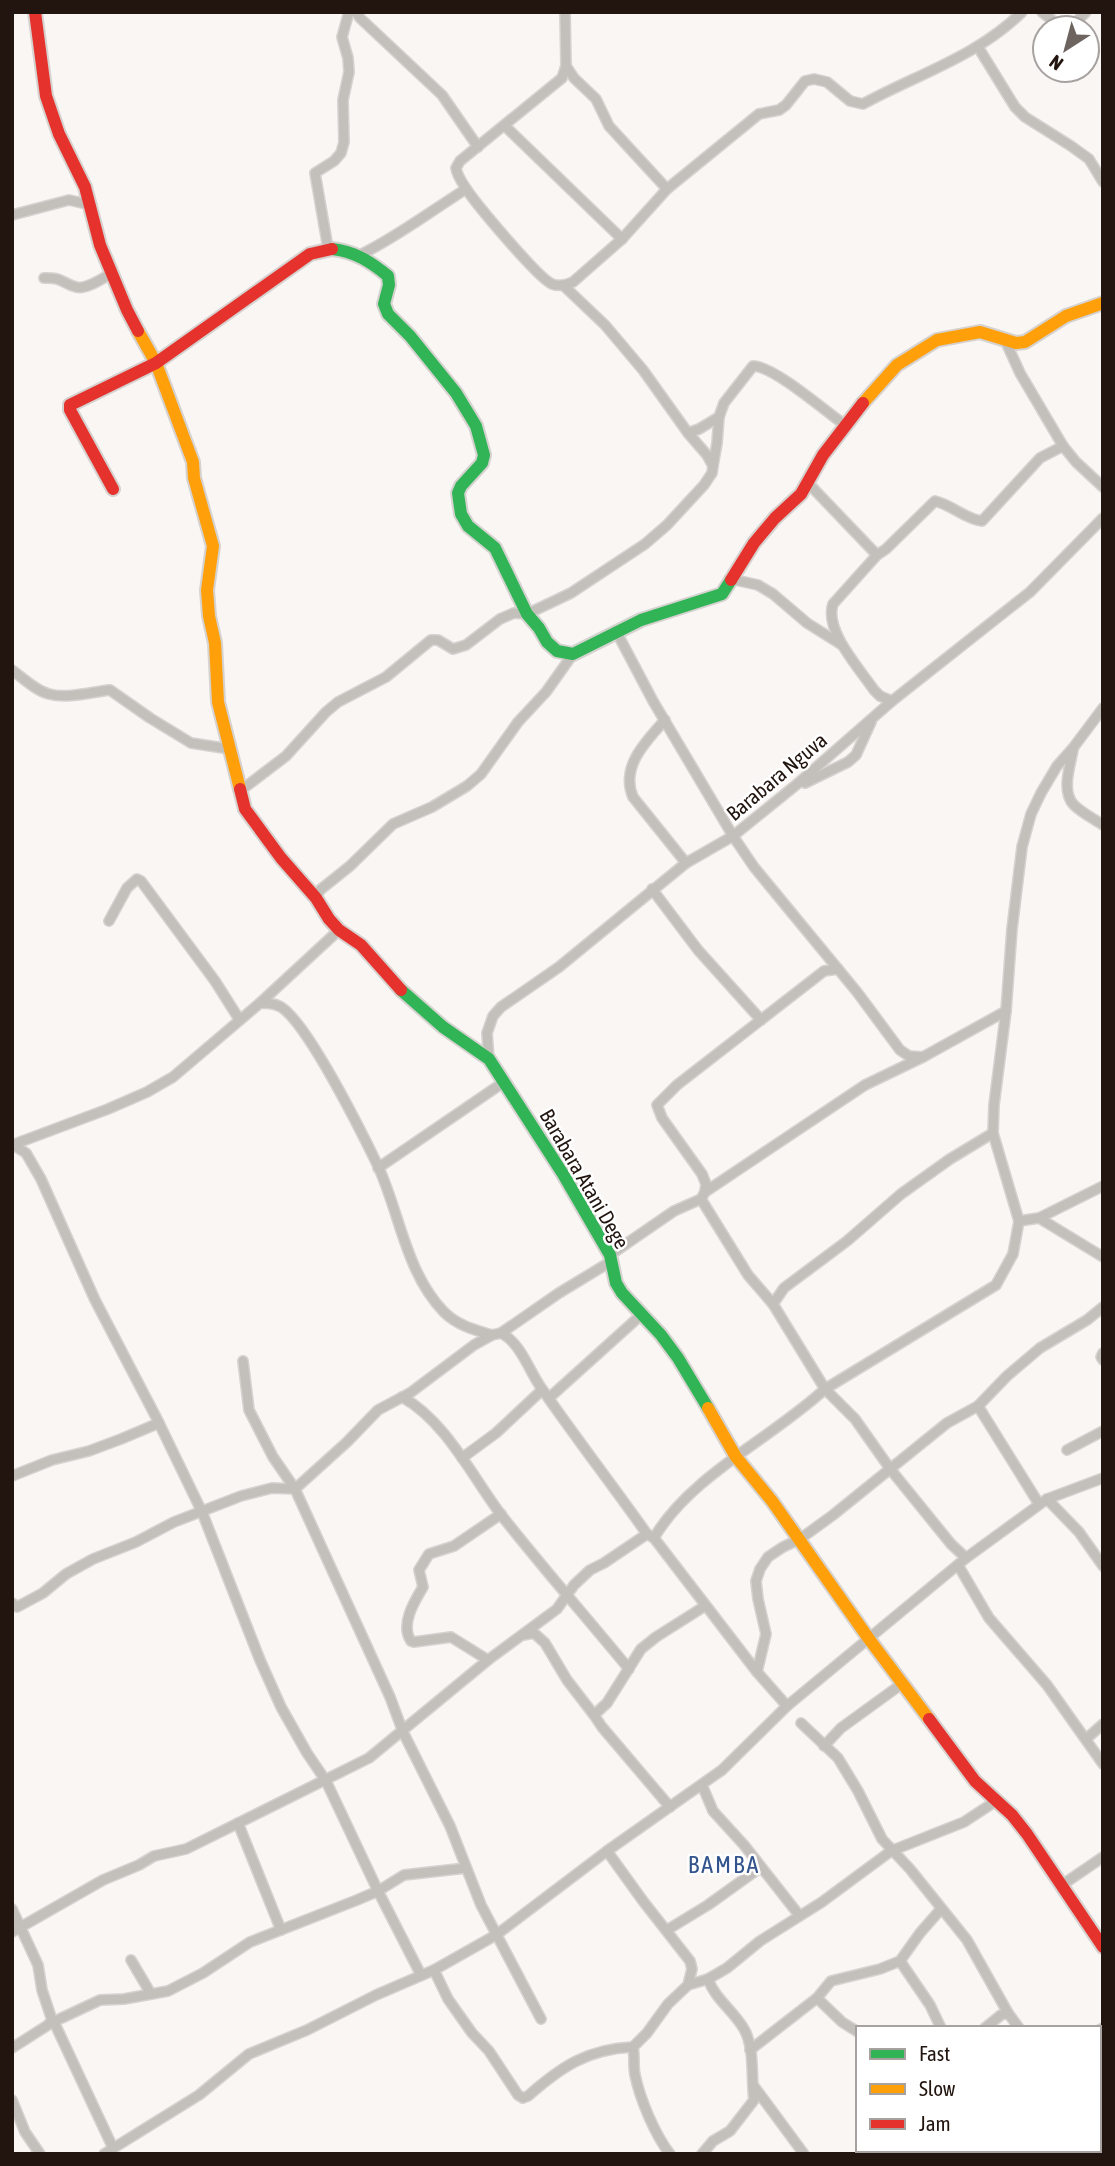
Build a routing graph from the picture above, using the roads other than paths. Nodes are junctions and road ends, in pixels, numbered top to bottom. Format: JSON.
{"nodes":[{"id":1,"x":35,"y":12,"type":"edge"},
{"id":2,"x":349,"y":12,"type":"edge"},
{"id":3,"x":356,"y":12,"type":"edge"},
{"id":4,"x":565,"y":12,"type":"edge"},
{"id":5,"x":1022,"y":12,"type":"edge"},
{"id":6,"x":1042,"y":12,"type":"edge"},
{"id":7,"x":1086,"y":12,"type":"edge"},
{"id":8,"x":978,"y":47,"type":"junction"},
{"id":9,"x":566,"y":66,"type":"junction"},
{"id":10,"x":505,"y":126,"type":"junction"},
{"id":11,"x":478,"y":147,"type":"junction"},
{"id":12,"x":1103,"y":182,"type":"edge"},
{"id":13,"x":466,"y":189,"type":"junction"},
{"id":14,"x":667,"y":189,"type":"junction"},
{"id":15,"x":91,"y":205,"type":"junction"},
{"id":16,"x":12,"y":215,"type":"edge"},
{"id":17,"x":622,"y":239,"type":"junction"},
{"id":18,"x":328,"y":248,"type":"junction"},
{"id":19,"x":360,"y":255,"type":"junction"},
{"id":20,"x":112,"y":274,"type":"junction"},
{"id":21,"x":44,"y":278,"type":"dead end"},
{"id":22,"x":564,"y":286,"type":"junction"},
{"id":23,"x":1103,"y":303,"type":"edge"},
{"id":24,"x":1005,"y":340,"type":"junction"},
{"id":25,"x":156,"y":363,"type":"junction"},
{"id":26,"x":719,"y":417,"type":"junction"},
{"id":27,"x":845,"y":425,"type":"junction"},
{"id":28,"x":688,"y":433,"type":"junction"},
{"id":29,"x":1063,"y":446,"type":"junction"},
{"id":30,"x":713,"y":466,"type":"junction"},
{"id":31,"x":808,"y":483,"type":"junction"},
{"id":32,"x":1103,"y":487,"type":"edge"},
{"id":33,"x":113,"y":489,"type":"dead end"},
{"id":34,"x":1103,"y":518,"type":"edge"},
{"id":35,"x":877,"y":555,"type":"junction"},
{"id":36,"x":731,"y":579,"type":"junction"},
{"id":37,"x":527,"y":614,"type":"junction"},
{"id":38,"x":616,"y":631,"type":"junction"},
{"id":39,"x":844,"y":646,"type":"junction"},
{"id":40,"x":573,"y":654,"type":"junction"},
{"id":41,"x":12,"y":670,"type":"edge"},
{"id":42,"x":892,"y":701,"type":"junction"},
{"id":43,"x":1103,"y":708,"type":"edge"},
{"id":44,"x":872,"y":719,"type":"junction"},
{"id":45,"x":665,"y":720,"type":"junction"},
{"id":46,"x":230,"y":748,"type":"junction"},
{"id":47,"x":1073,"y":748,"type":"junction"},
{"id":48,"x":796,"y":785,"type":"junction"},
{"id":49,"x":240,"y":790,"type":"junction"},
{"id":50,"x":1103,"y":825,"type":"edge"},
{"id":51,"x":733,"y":836,"type":"junction"},
{"id":52,"x":686,"y":863,"type":"junction"},
{"id":53,"x":652,"y":889,"type":"junction"},
{"id":54,"x":316,"y":898,"type":"junction"},
{"id":55,"x":109,"y":921,"type":"dead end"},
{"id":56,"x":339,"y":930,"type":"junction"},
{"id":57,"x":829,"y":957,"type":"junction"},
{"id":58,"x":838,"y":969,"type":"junction"},
{"id":59,"x":824,"y":971,"type":"junction"},
{"id":60,"x":260,"y":1003,"type":"junction"},
{"id":61,"x":1006,"y":1011,"type":"junction"},
{"id":62,"x":239,"y":1020,"type":"junction"},
{"id":63,"x":761,"y":1020,"type":"junction"},
{"id":64,"x":923,"y":1058,"type":"junction"},
{"id":65,"x":489,"y":1059,"type":"junction"},
{"id":66,"x":503,"y":1082,"type":"junction"},
{"id":67,"x":993,"y":1133,"type":"junction"},
{"id":68,"x":25,"y":1141,"type":"junction"},
{"id":69,"x":13,"y":1145,"type":"edge"},
{"id":70,"x":26,"y":1153,"type":"junction"},
{"id":71,"x":379,"y":1168,"type":"junction"},
{"id":72,"x":1103,"y":1186,"type":"edge"},
{"id":73,"x":703,"y":1195,"type":"junction"},
{"id":74,"x":1040,"y":1218,"type":"junction"},
{"id":75,"x":1018,"y":1221,"type":"junction"},
{"id":76,"x":1103,"y":1256,"type":"edge"},
{"id":77,"x":610,"y":1258,"type":"junction"},
{"id":78,"x":774,"y":1304,"type":"junction"},
{"id":79,"x":1103,"y":1307,"type":"edge"},
{"id":80,"x":641,"y":1315,"type":"junction"},
{"id":81,"x":496,"y":1334,"type":"junction"},
{"id":82,"x":1103,"y":1353,"type":"edge"},
{"id":83,"x":1103,"y":1360,"type":"edge"},
{"id":84,"x":243,"y":1361,"type":"dead end"},
{"id":85,"x":825,"y":1388,"type":"junction"},
{"id":86,"x":542,"y":1390,"type":"junction"},
{"id":87,"x":402,"y":1397,"type":"junction"},
{"id":88,"x":550,"y":1398,"type":"junction"},
{"id":89,"x":978,"y":1406,"type":"junction"},
{"id":90,"x":159,"y":1423,"type":"junction"},
{"id":91,"x":1103,"y":1431,"type":"edge"},
{"id":92,"x":1068,"y":1450,"type":"dead end"},
{"id":93,"x":736,"y":1457,"type":"junction"},
{"id":94,"x":462,"y":1458,"type":"junction"},
{"id":95,"x":891,"y":1470,"type":"junction"},
{"id":96,"x":12,"y":1476,"type":"edge"},
{"id":97,"x":1103,"y":1478,"type":"edge"},
{"id":98,"x":295,"y":1489,"type":"junction"},
{"id":99,"x":1043,"y":1502,"type":"junction"},
{"id":100,"x":202,"y":1512,"type":"junction"},
{"id":101,"x":501,"y":1514,"type":"junction"},
{"id":102,"x":650,"y":1536,"type":"junction"},
{"id":103,"x":800,"y":1539,"type":"junction"},
{"id":104,"x":962,"y":1562,"type":"junction"},
{"id":105,"x":1103,"y":1566,"type":"edge"},
{"id":106,"x":566,"y":1595,"type":"junction"},
{"id":107,"x":12,"y":1603,"type":"edge"},
{"id":108,"x":705,"y":1606,"type":"junction"},
{"id":109,"x":520,"y":1635,"type":"junction"},
{"id":110,"x":869,"y":1639,"type":"junction"},
{"id":111,"x":488,"y":1660,"type":"junction"},
{"id":112,"x":629,"y":1669,"type":"junction"},
{"id":113,"x":757,"y":1672,"type":"junction"},
{"id":114,"x":903,"y":1683,"type":"junction"},
{"id":115,"x":787,"y":1706,"type":"junction"},
{"id":116,"x":594,"y":1715,"type":"junction"},
{"id":117,"x":801,"y":1723,"type":"dead end"},
{"id":118,"x":1103,"y":1724,"type":"edge"},
{"id":119,"x":403,"y":1732,"type":"junction"},
{"id":120,"x":1086,"y":1739,"type":"junction"},
{"id":121,"x":824,"y":1746,"type":"junction"},
{"id":122,"x":1103,"y":1764,"type":"edge"},
{"id":123,"x":326,"y":1781,"type":"junction"},
{"id":124,"x":702,"y":1785,"type":"junction"},
{"id":125,"x":996,"y":1801,"type":"junction"},
{"id":126,"x":670,"y":1807,"type":"junction"},
{"id":127,"x":238,"y":1823,"type":"junction"},
{"id":128,"x":891,"y":1850,"type":"junction"},
{"id":129,"x":607,"y":1851,"type":"junction"},
{"id":130,"x":1103,"y":1857,"type":"edge"},
{"id":131,"x":761,"y":1867,"type":"junction"},
{"id":132,"x":466,"y":1868,"type":"junction"},
{"id":133,"x":1062,"y":1885,"type":"junction"},
{"id":134,"x":378,"y":1891,"type":"junction"},
{"id":135,"x":12,"y":1909,"type":"edge"},
{"id":136,"x":941,"y":1909,"type":"junction"},
{"id":137,"x":799,"y":1915,"type":"junction"},
{"id":138,"x":22,"y":1927,"type":"junction"},
{"id":139,"x":281,"y":1930,"type":"junction"},
{"id":140,"x":667,"y":1930,"type":"junction"},
{"id":141,"x":12,"y":1932,"type":"edge"},
{"id":142,"x":496,"y":1935,"type":"junction"},
{"id":143,"x":1103,"y":1947,"type":"edge"},
{"id":144,"x":131,"y":1960,"type":"dead end"},
{"id":145,"x":900,"y":1961,"type":"junction"},
{"id":146,"x":434,"y":1970,"type":"junction"},
{"id":147,"x":422,"y":1975,"type":"junction"},
{"id":148,"x":708,"y":1979,"type":"junction"},
{"id":149,"x":688,"y":1985,"type":"junction"},
{"id":150,"x":151,"y":1994,"type":"junction"},
{"id":151,"x":817,"y":1998,"type":"junction"},
{"id":152,"x":1008,"y":2013,"type":"junction"},
{"id":153,"x":541,"y":2019,"type":"dead end"},
{"id":154,"x":53,"y":2022,"type":"junction"},
{"id":155,"x":940,"y":2026,"type":"edge"},
{"id":156,"x":987,"y":2026,"type":"edge"},
{"id":157,"x":1017,"y":2026,"type":"edge"},
{"id":158,"x":856,"y":2031,"type":"edge"},
{"id":159,"x":633,"y":2047,"type":"junction"},
{"id":160,"x":12,"y":2048,"type":"edge"},
{"id":161,"x":750,"y":2050,"type":"junction"},
{"id":162,"x":752,"y":2084,"type":"junction"},
{"id":163,"x":12,"y":2099,"type":"edge"},
{"id":164,"x":113,"y":2148,"type":"junction"},
{"id":165,"x":40,"y":2154,"type":"edge"},
{"id":166,"x":104,"y":2154,"type":"edge"},
{"id":167,"x":670,"y":2154,"type":"edge"},
{"id":168,"x":702,"y":2154,"type":"edge"},
{"id":169,"x":804,"y":2154,"type":"edge"}],
"edges":[{"from":1,"to":15,"type":"street"},
{"from":2,"to":18,"type":"street"},
{"from":3,"to":11,"type":"street"},
{"from":4,"to":9,"type":"street"},
{"from":5,"to":8,"type":"street"},
{"from":6,"to":7,"type":"street"},
{"from":8,"to":12,"type":"street"},
{"from":8,"to":14,"type":"street"},
{"from":9,"to":10,"type":"street"},
{"from":9,"to":14,"type":"street"},
{"from":10,"to":11,"type":"street"},
{"from":10,"to":17,"type":"street"},
{"from":11,"to":13,"type":"street"},
{"from":13,"to":19,"type":"street"},
{"from":13,"to":22,"type":"street"},
{"from":14,"to":17,"type":"street"},
{"from":15,"to":16,"type":"street"},
{"from":15,"to":20,"type":"street"},
{"from":17,"to":22,"type":"street"},
{"from":18,"to":19,"type":"street"},
{"from":18,"to":25,"type":"street"},
{"from":19,"to":37,"type":"street"},
{"from":20,"to":21,"type":"street"},
{"from":20,"to":25,"type":"street"},
{"from":22,"to":28,"type":"street"},
{"from":23,"to":24,"type":"street"},
{"from":24,"to":27,"type":"street"},
{"from":24,"to":29,"type":"street"},
{"from":25,"to":33,"type":"street"},
{"from":25,"to":46,"type":"street"},
{"from":26,"to":27,"type":"street"},
{"from":26,"to":28,"type":"street"},
{"from":26,"to":30,"type":"street"},
{"from":27,"to":31,"type":"street"},
{"from":28,"to":30,"type":"street"},
{"from":29,"to":32,"type":"street"},
{"from":29,"to":35,"type":"street"},
{"from":30,"to":37,"type":"street"},
{"from":31,"to":35,"type":"street"},
{"from":31,"to":36,"type":"street"},
{"from":34,"to":42,"type":"street","name":"Barabara Nguva"},
{"from":35,"to":39,"type":"street"},
{"from":36,"to":38,"type":"street"},
{"from":36,"to":39,"type":"street"},
{"from":37,"to":40,"type":"street"},
{"from":37,"to":49,"type":"street"},
{"from":38,"to":40,"type":"street"},
{"from":38,"to":45,"type":"street"},
{"from":39,"to":42,"type":"street"},
{"from":40,"to":54,"type":"street"},
{"from":41,"to":46,"type":"street"},
{"from":42,"to":44,"type":"street","name":"Barabara Nguva"},
{"from":43,"to":47,"type":"street"},
{"from":44,"to":48,"type":"street","name":"Barabara Nguva"},
{"from":44,"to":48,"type":"street"},
{"from":45,"to":51,"type":"street"},
{"from":45,"to":52,"type":"street"},
{"from":46,"to":49,"type":"street"},
{"from":47,"to":50,"type":"street"},
{"from":47,"to":61,"type":"street"},
{"from":48,"to":51,"type":"street","name":"Barabara Nguva"},
{"from":49,"to":54,"type":"street"},
{"from":51,"to":52,"type":"street","name":"Barabara Nguva"},
{"from":51,"to":57,"type":"street"},
{"from":52,"to":53,"type":"street","name":"Barabara Nguva"},
{"from":53,"to":63,"type":"street"},
{"from":53,"to":65,"type":"street","name":"Barabara Nguva"},
{"from":54,"to":56,"type":"street"},
{"from":55,"to":62,"type":"street"},
{"from":56,"to":60,"type":"street"},
{"from":56,"to":65,"type":"street"},
{"from":57,"to":58,"type":"street"},
{"from":57,"to":59,"type":"street"},
{"from":58,"to":59,"type":"street"},
{"from":58,"to":64,"type":"street"},
{"from":59,"to":63,"type":"street"},
{"from":60,"to":62,"type":"street"},
{"from":60,"to":71,"type":"street"},
{"from":61,"to":64,"type":"street"},
{"from":61,"to":67,"type":"street"},
{"from":62,"to":68,"type":"street"},
{"from":63,"to":73,"type":"street"},
{"from":64,"to":73,"type":"street"},
{"from":65,"to":66,"type":"street","name":"Barabara Atani Dege"},
{"from":66,"to":71,"type":"street"},
{"from":66,"to":77,"type":"street","name":"Barabara Atani Dege"},
{"from":67,"to":75,"type":"street"},
{"from":67,"to":78,"type":"street"},
{"from":68,"to":69,"type":"street"},
{"from":68,"to":70,"type":"street"},
{"from":69,"to":70,"type":"street"},
{"from":70,"to":90,"type":"street"},
{"from":71,"to":81,"type":"street"},
{"from":72,"to":74,"type":"street"},
{"from":73,"to":77,"type":"street"},
{"from":73,"to":78,"type":"street"},
{"from":74,"to":75,"type":"street"},
{"from":74,"to":76,"type":"street"},
{"from":75,"to":85,"type":"street"},
{"from":77,"to":80,"type":"street","name":"Barabara Atani Dege"},
{"from":77,"to":81,"type":"street"},
{"from":78,"to":85,"type":"street"},
{"from":79,"to":89,"type":"street"},
{"from":80,"to":88,"type":"street"},
{"from":80,"to":93,"type":"street","name":"Barabara Atani Dege"},
{"from":81,"to":86,"type":"street"},
{"from":81,"to":87,"type":"street"},
{"from":82,"to":83,"type":"street"},
{"from":84,"to":98,"type":"street"},
{"from":85,"to":93,"type":"street"},
{"from":85,"to":95,"type":"street"},
{"from":86,"to":88,"type":"street"},
{"from":86,"to":94,"type":"street"},
{"from":87,"to":94,"type":"street"},
{"from":87,"to":98,"type":"street"},
{"from":88,"to":102,"type":"street"},
{"from":89,"to":95,"type":"street"},
{"from":89,"to":99,"type":"street"},
{"from":90,"to":96,"type":"street"},
{"from":90,"to":100,"type":"street"},
{"from":91,"to":92,"type":"street"},
{"from":93,"to":102,"type":"street"},
{"from":93,"to":103,"type":"street","name":"Barabara Atani Dege"},
{"from":94,"to":101,"type":"street"},
{"from":95,"to":103,"type":"street"},
{"from":95,"to":104,"type":"street"},
{"from":97,"to":99,"type":"street"},
{"from":98,"to":100,"type":"street"},
{"from":98,"to":119,"type":"street"},
{"from":99,"to":104,"type":"street"},
{"from":99,"to":105,"type":"street"},
{"from":100,"to":107,"type":"street"},
{"from":100,"to":123,"type":"street"},
{"from":101,"to":106,"type":"street"},
{"from":101,"to":111,"type":"street"},
{"from":102,"to":106,"type":"street"},
{"from":102,"to":108,"type":"street"},
{"from":103,"to":110,"type":"street","name":"Barabara Atani Dege"},
{"from":103,"to":113,"type":"street"},
{"from":104,"to":110,"type":"street"},
{"from":104,"to":120,"type":"street"},
{"from":106,"to":109,"type":"street"},
{"from":106,"to":112,"type":"street"},
{"from":108,"to":112,"type":"street"},
{"from":108,"to":113,"type":"street"},
{"from":109,"to":111,"type":"street"},
{"from":109,"to":116,"type":"street"},
{"from":110,"to":114,"type":"street","name":"Barabara Atani Dege"},
{"from":110,"to":115,"type":"street"},
{"from":111,"to":119,"type":"street"},
{"from":112,"to":116,"type":"street"},
{"from":113,"to":115,"type":"street"},
{"from":114,"to":121,"type":"street"},
{"from":114,"to":125,"type":"street","name":"Barabara Atani Dege"},
{"from":115,"to":124,"type":"street"},
{"from":116,"to":126,"type":"street"},
{"from":117,"to":121,"type":"street"},
{"from":118,"to":120,"type":"street"},
{"from":119,"to":123,"type":"street"},
{"from":119,"to":132,"type":"street"},
{"from":120,"to":122,"type":"street"},
{"from":121,"to":128,"type":"street"},
{"from":123,"to":127,"type":"street"},
{"from":123,"to":134,"type":"street"},
{"from":124,"to":126,"type":"street"},
{"from":124,"to":131,"type":"street"},
{"from":125,"to":128,"type":"street"},
{"from":125,"to":133,"type":"street","name":"Barabara Atani Dege"},
{"from":126,"to":129,"type":"street"},
{"from":127,"to":138,"type":"street"},
{"from":127,"to":139,"type":"street"},
{"from":128,"to":136,"type":"street"},
{"from":128,"to":137,"type":"street"},
{"from":129,"to":140,"type":"street"},
{"from":129,"to":142,"type":"street"},
{"from":130,"to":133,"type":"street"},
{"from":131,"to":137,"type":"street"},
{"from":131,"to":140,"type":"street"},
{"from":132,"to":134,"type":"street"},
{"from":132,"to":142,"type":"street"},
{"from":133,"to":143,"type":"street","name":"Barabara Atani Dege"},
{"from":134,"to":139,"type":"street"},
{"from":134,"to":147,"type":"street"},
{"from":135,"to":138,"type":"street"},
{"from":136,"to":145,"type":"street"},
{"from":136,"to":152,"type":"street"},
{"from":137,"to":148,"type":"street"},
{"from":138,"to":141,"type":"street"},
{"from":138,"to":154,"type":"street"},
{"from":139,"to":150,"type":"street"},
{"from":140,"to":149,"type":"street"},
{"from":142,"to":146,"type":"street"},
{"from":142,"to":153,"type":"street"},
{"from":144,"to":150,"type":"street"},
{"from":145,"to":151,"type":"street"},
{"from":145,"to":155,"type":"street"},
{"from":146,"to":147,"type":"street"},
{"from":146,"to":159,"type":"street"},
{"from":147,"to":164,"type":"street"},
{"from":148,"to":149,"type":"street"},
{"from":148,"to":161,"type":"street"},
{"from":149,"to":159,"type":"street"},
{"from":150,"to":154,"type":"street"},
{"from":151,"to":158,"type":"street"},
{"from":151,"to":161,"type":"street"},
{"from":152,"to":156,"type":"street"},
{"from":152,"to":157,"type":"street"},
{"from":154,"to":160,"type":"street"},
{"from":154,"to":164,"type":"street"},
{"from":159,"to":167,"type":"street"},
{"from":161,"to":162,"type":"street"},
{"from":162,"to":168,"type":"street"},
{"from":162,"to":169,"type":"street"},
{"from":163,"to":165,"type":"street"},
{"from":164,"to":166,"type":"street"}]}
